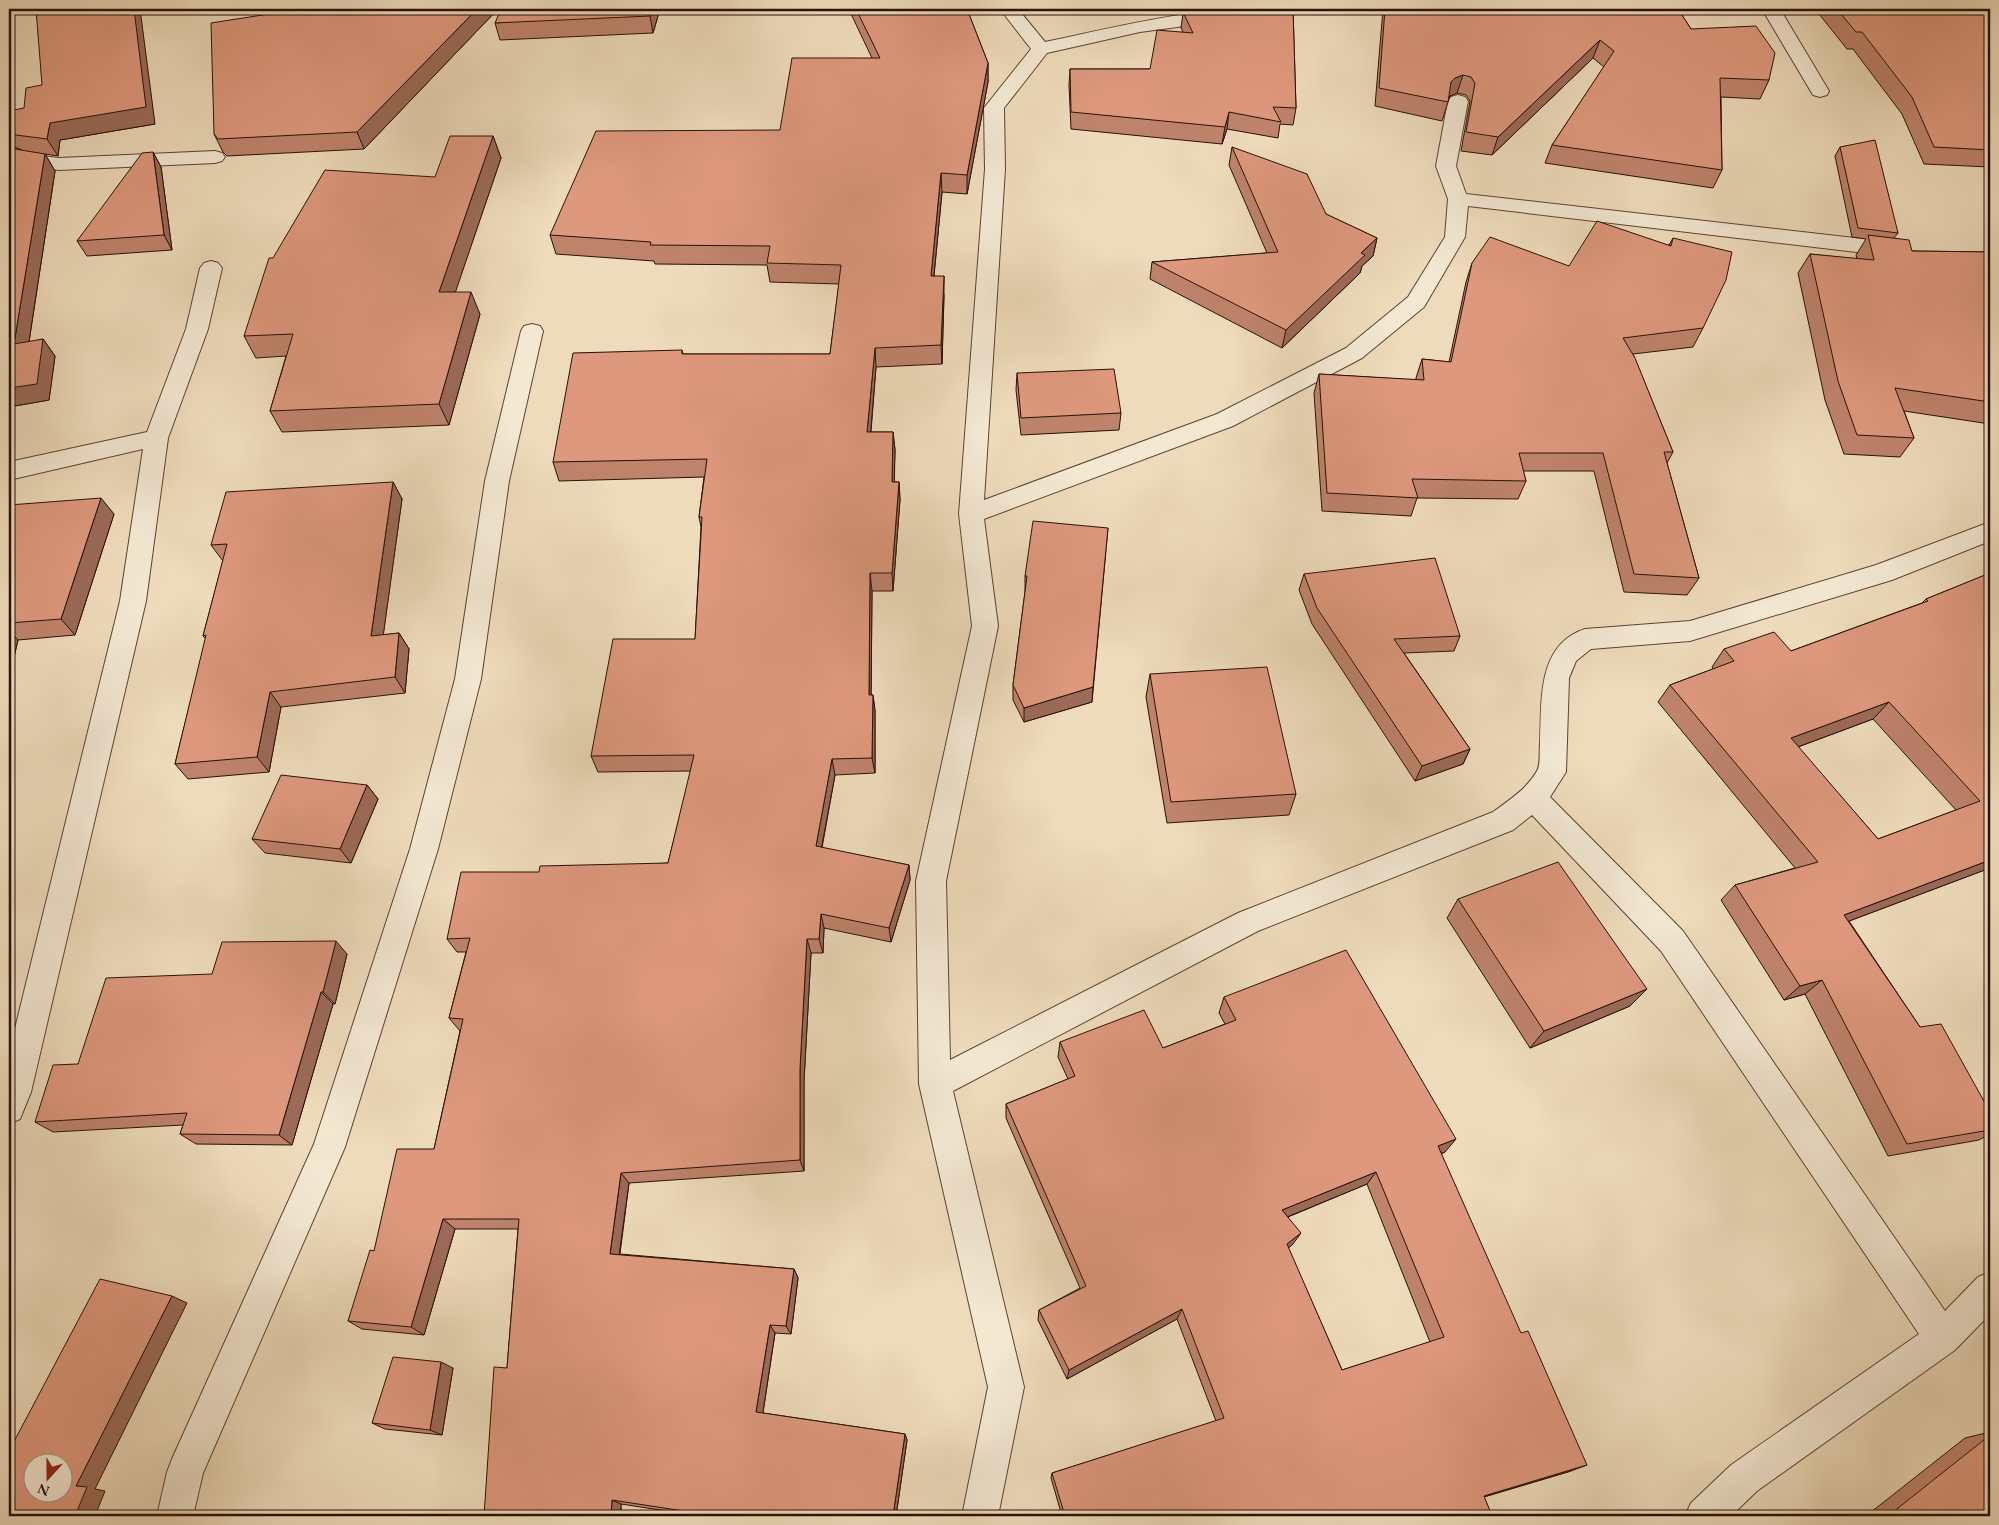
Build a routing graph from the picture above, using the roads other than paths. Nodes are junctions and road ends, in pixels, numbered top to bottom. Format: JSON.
{"nodes":[{"id":1,"x":1009,"y":9,"type":"edge"},
{"id":2,"x":1274,"y":9,"type":"edge"},
{"id":3,"x":1771,"y":9,"type":"edge"},
{"id":4,"x":1041,"y":49,"type":"junction"},
{"id":5,"x":1820,"y":90,"type":"dead end"},
{"id":6,"x":1458,"y":101,"type":"edge"},
{"id":7,"x":9,"y":153,"type":"edge"},
{"id":8,"x":215,"y":156,"type":"edge"},
{"id":9,"x":1458,"y":199,"type":"junction"},
{"id":10,"x":1921,"y":253,"type":"edge"},
{"id":11,"x":211,"y":268,"type":"dead end"},
{"id":12,"x":532,"y":331,"type":"dead end"},
{"id":13,"x":156,"y":438,"type":"junction"},
{"id":14,"x":9,"y":470,"type":"edge"},
{"id":15,"x":971,"y":514,"type":"junction"},
{"id":16,"x":1990,"y":531,"type":"edge"},
{"id":17,"x":1533,"y":798,"type":"junction"},
{"id":18,"x":935,"y":1084,"type":"junction"},
{"id":19,"x":9,"y":1108,"type":"edge"},
{"id":20,"x":1990,"y":1289,"type":"edge"},
{"id":21,"x":1943,"y":1338,"type":"junction"},
{"id":22,"x":175,"y":1516,"type":"edge"},
{"id":23,"x":980,"y":1516,"type":"edge"},
{"id":24,"x":1704,"y":1516,"type":"edge"}],
"edges":[{"from":1,"to":4,"type":"street"},
{"from":2,"to":4,"type":"street"},
{"from":3,"to":5,"type":"street"},
{"from":4,"to":15,"type":"street"},
{"from":6,"to":9,"type":"street"},
{"from":7,"to":8,"type":"street"},
{"from":9,"to":10,"type":"street"},
{"from":9,"to":15,"type":"street"},
{"from":11,"to":13,"type":"street"},
{"from":12,"to":22,"type":"street"},
{"from":13,"to":14,"type":"street"},
{"from":13,"to":19,"type":"street"},
{"from":15,"to":18,"type":"street"},
{"from":16,"to":17,"type":"street"},
{"from":17,"to":18,"type":"street"},
{"from":17,"to":21,"type":"street"},
{"from":18,"to":23,"type":"street"},
{"from":20,"to":21,"type":"street"},
{"from":21,"to":24,"type":"street"}]}
